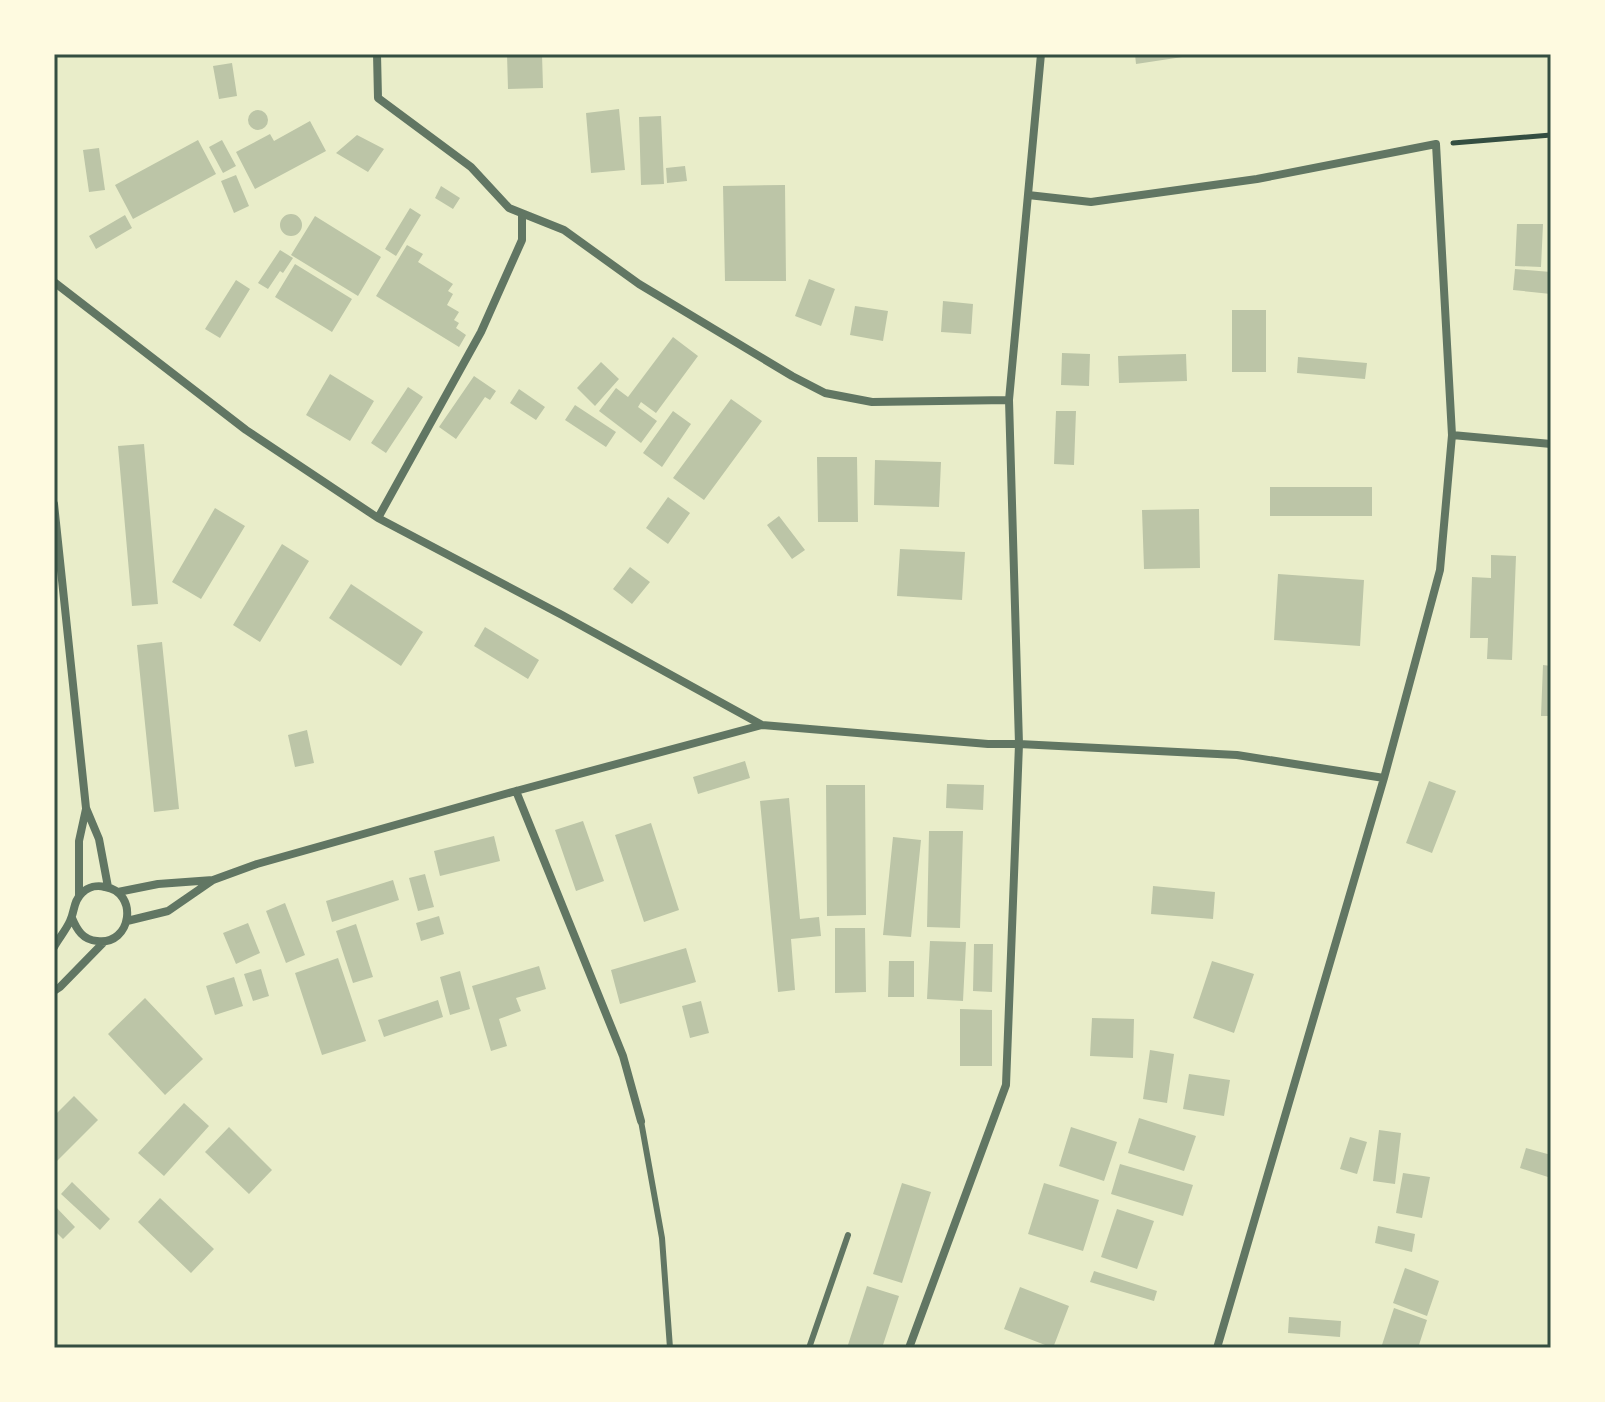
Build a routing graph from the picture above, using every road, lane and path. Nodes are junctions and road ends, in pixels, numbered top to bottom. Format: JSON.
{"nodes":[{"id":1,"x":377,"y":54,"type":"edge"},
{"id":2,"x":1041,"y":54,"type":"edge"},
{"id":3,"x":1551,"y":135,"type":"edge"},
{"id":4,"x":1436,"y":144,"type":"junction"},
{"id":5,"x":1028,"y":195,"type":"junction"},
{"id":6,"x":522,"y":214,"type":"junction"},
{"id":7,"x":54,"y":282,"type":"edge"},
{"id":8,"x":1009,"y":400,"type":"junction"},
{"id":9,"x":1452,"y":435,"type":"junction"},
{"id":10,"x":1551,"y":444,"type":"edge"},
{"id":11,"x":54,"y":504,"type":"edge"},
{"id":12,"x":378,"y":518,"type":"junction"},
{"id":13,"x":762,"y":725,"type":"junction"},
{"id":14,"x":1019,"y":744,"type":"junction"},
{"id":15,"x":1384,"y":778,"type":"junction"},
{"id":16,"x":516,"y":791,"type":"junction"},
{"id":17,"x":86,"y":808,"type":"junction"},
{"id":18,"x":213,"y":880,"type":"junction"},
{"id":19,"x":108,"y":887,"type":"junction"},
{"id":20,"x":118,"y":892,"type":"junction"},
{"id":21,"x":79,"y":896,"type":"junction"},
{"id":22,"x":72,"y":918,"type":"junction"},
{"id":23,"x":127,"y":921,"type":"junction"},
{"id":24,"x":104,"y":942,"type":"junction"},
{"id":25,"x":54,"y":947,"type":"edge"},
{"id":26,"x":54,"y":991,"type":"edge"},
{"id":27,"x":641,"y":1121,"type":"joint"},
{"id":28,"x":848,"y":1235,"type":"dead end"},
{"id":29,"x":670,"y":1348,"type":"edge"},
{"id":30,"x":809,"y":1348,"type":"edge"},
{"id":31,"x":909,"y":1348,"type":"edge"},
{"id":32,"x":1217,"y":1348,"type":"edge"}],
"edges":[{"from":1,"to":6,"type":"street"},
{"from":2,"to":5,"type":"street"},
{"from":3,"to":4,"type":"path"},
{"from":4,"to":5,"type":"street"},
{"from":4,"to":9,"type":"street"},
{"from":5,"to":8,"type":"street"},
{"from":6,"to":8,"type":"street"},
{"from":6,"to":12,"type":"street"},
{"from":7,"to":12,"type":"street"},
{"from":8,"to":14,"type":"street"},
{"from":9,"to":10,"type":"street"},
{"from":9,"to":15,"type":"street"},
{"from":11,"to":17,"type":"street"},
{"from":12,"to":13,"type":"street"},
{"from":13,"to":14,"type":"street"},
{"from":13,"to":16,"type":"street"},
{"from":14,"to":15,"type":"street"},
{"from":14,"to":31,"type":"street"},
{"from":15,"to":32,"type":"street"},
{"from":16,"to":18,"type":"street"},
{"from":16,"to":27,"type":"street"},
{"from":17,"to":19,"type":"street"},
{"from":17,"to":21,"type":"street"},
{"from":18,"to":20,"type":"street"},
{"from":18,"to":23,"type":"street"},
{"from":19,"to":20,"type":"street"},
{"from":19,"to":21,"type":"street"},
{"from":20,"to":23,"type":"street"},
{"from":21,"to":22,"type":"street"},
{"from":22,"to":24,"type":"street"},
{"from":22,"to":25,"type":"street"},
{"from":23,"to":24,"type":"street"},
{"from":24,"to":26,"type":"street"},
{"from":27,"to":29,"type":"lane"},
{"from":28,"to":30,"type":"lane"}]}
